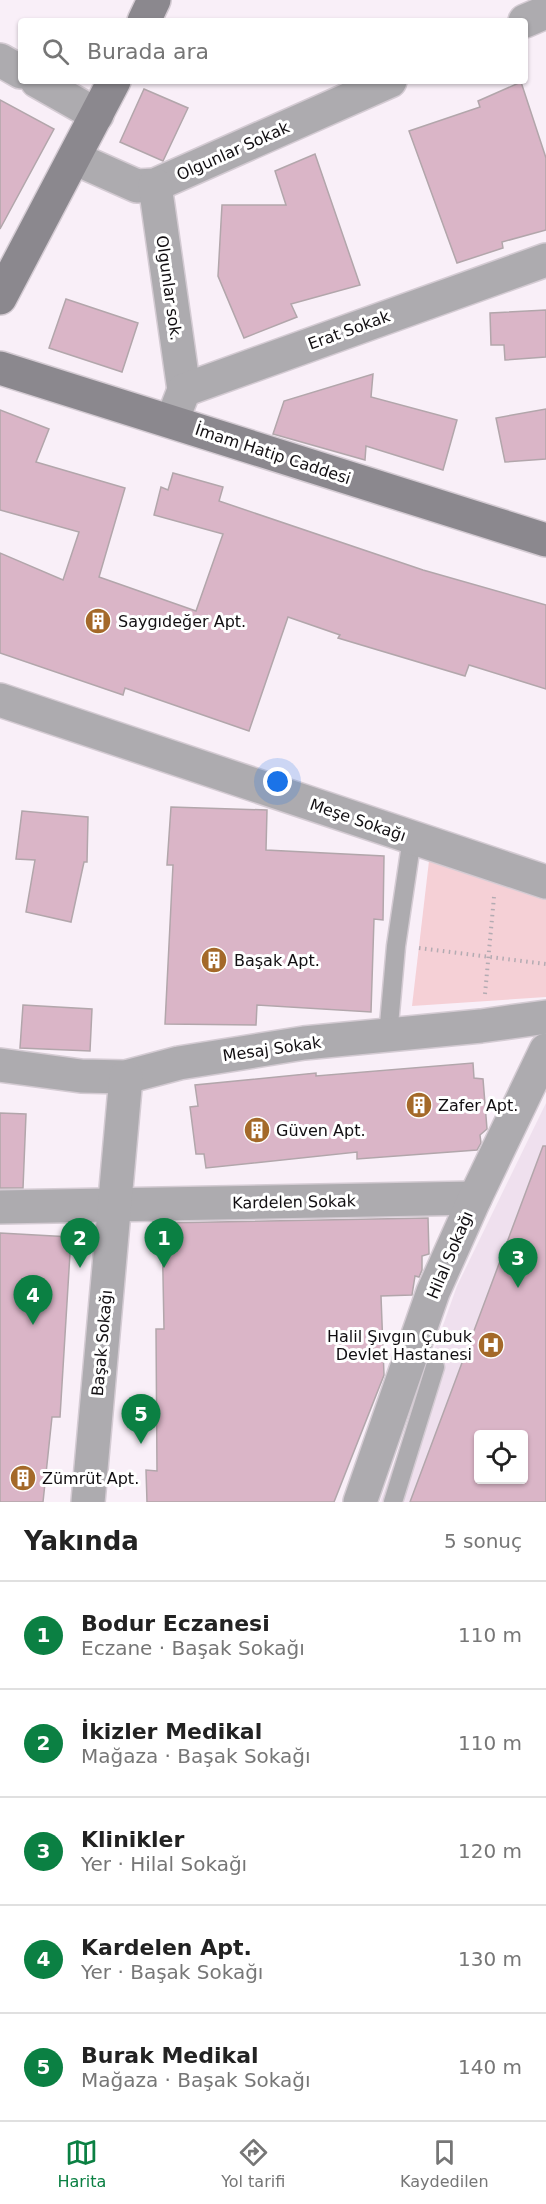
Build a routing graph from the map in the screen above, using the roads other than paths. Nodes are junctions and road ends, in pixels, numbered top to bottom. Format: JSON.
{"nodes":[{"id":1,"x":154,"y":0,"type":"edge"},
{"id":2,"x":546,"y":12,"type":"edge"},
{"id":3,"x":145,"y":18,"type":"edge"},
{"id":4,"x":528,"y":20,"type":"edge"},
{"id":5,"x":0,"y":60,"type":"edge"},
{"id":6,"x":18,"y":70,"type":"edge"},
{"id":7,"x":42,"y":84,"type":"edge"},
{"id":8,"x":112,"y":84,"type":"edge"},
{"id":9,"x":383,"y":84,"type":"edge"},
{"id":10,"x":97,"y":115,"type":"junction"},
{"id":11,"x":74,"y":158,"type":"junction"},
{"id":12,"x":155,"y":185,"type":"junction"},
{"id":13,"x":546,"y":260,"type":"edge"},
{"id":14,"x":0,"y":298,"type":"edge"},
{"id":15,"x":0,"y":368,"type":"edge"},
{"id":16,"x":184,"y":390,"type":"junction"},
{"id":17,"x":172,"y":422,"type":"junction"},
{"id":18,"x":546,"y":540,"type":"edge"},
{"id":19,"x":0,"y":700,"type":"edge"},
{"id":20,"x":412,"y":838,"type":"junction"},
{"id":21,"x":546,"y":882,"type":"edge"},
{"id":22,"x":546,"y":1017,"type":"edge"},
{"id":23,"x":388,"y":1036,"type":"junction"},
{"id":24,"x":546,"y":1050,"type":"edge"},
{"id":25,"x":0,"y":1065,"type":"edge"},
{"id":26,"x":126,"y":1077,"type":"junction"},
{"id":27,"x":475,"y":1198,"type":"junction"},
{"id":28,"x":113,"y":1206,"type":"junction"},
{"id":29,"x":0,"y":1207,"type":"edge"},
{"id":30,"x":435,"y":1367,"type":"dead end"},
{"id":31,"x":88,"y":1502,"type":"edge"},
{"id":32,"x":360,"y":1502,"type":"edge"},
{"id":33,"x":393,"y":1502,"type":"edge"}],
"edges":[{"from":1,"to":3,"type":"street"},
{"from":2,"to":4,"type":"street"},
{"from":5,"to":6,"type":"street"},
{"from":7,"to":10,"type":"street"},
{"from":8,"to":10,"type":"street"},
{"from":9,"to":12,"type":"street","name":"Olgunlar Sokak"},
{"from":10,"to":11,"type":"street"},
{"from":11,"to":12,"type":"street"},
{"from":11,"to":14,"type":"street"},
{"from":12,"to":16,"type":"street","name":"Olgunlar sok."},
{"from":13,"to":16,"type":"street","name":"Erat Sokak"},
{"from":15,"to":17,"type":"street","name":"İmam Hatip Caddesi"},
{"from":16,"to":17,"type":"street"},
{"from":17,"to":18,"type":"street","name":"İmam Hatip Caddesi"},
{"from":19,"to":20,"type":"street","name":"Meşe Sokağı"},
{"from":20,"to":21,"type":"street","name":"Meşe Sokağı"},
{"from":20,"to":23,"type":"lane"},
{"from":22,"to":23,"type":"street","name":"Mesaj Sokak"},
{"from":23,"to":26,"type":"street","name":"Mesaj Sokak"},
{"from":24,"to":27,"type":"street","name":"Hilal Sokağı"},
{"from":25,"to":26,"type":"street","name":"Mesaj Sokak"},
{"from":26,"to":28,"type":"street","name":"Başak Sokağı"},
{"from":27,"to":28,"type":"street","name":"Kardelen Sokak"},
{"from":27,"to":32,"type":"street","name":"Hilal Sokağı"},
{"from":28,"to":29,"type":"street","name":"Kardelen Sokak"},
{"from":28,"to":31,"type":"street","name":"Başak Sokağı"},
{"from":30,"to":33,"type":"lane"}]}
